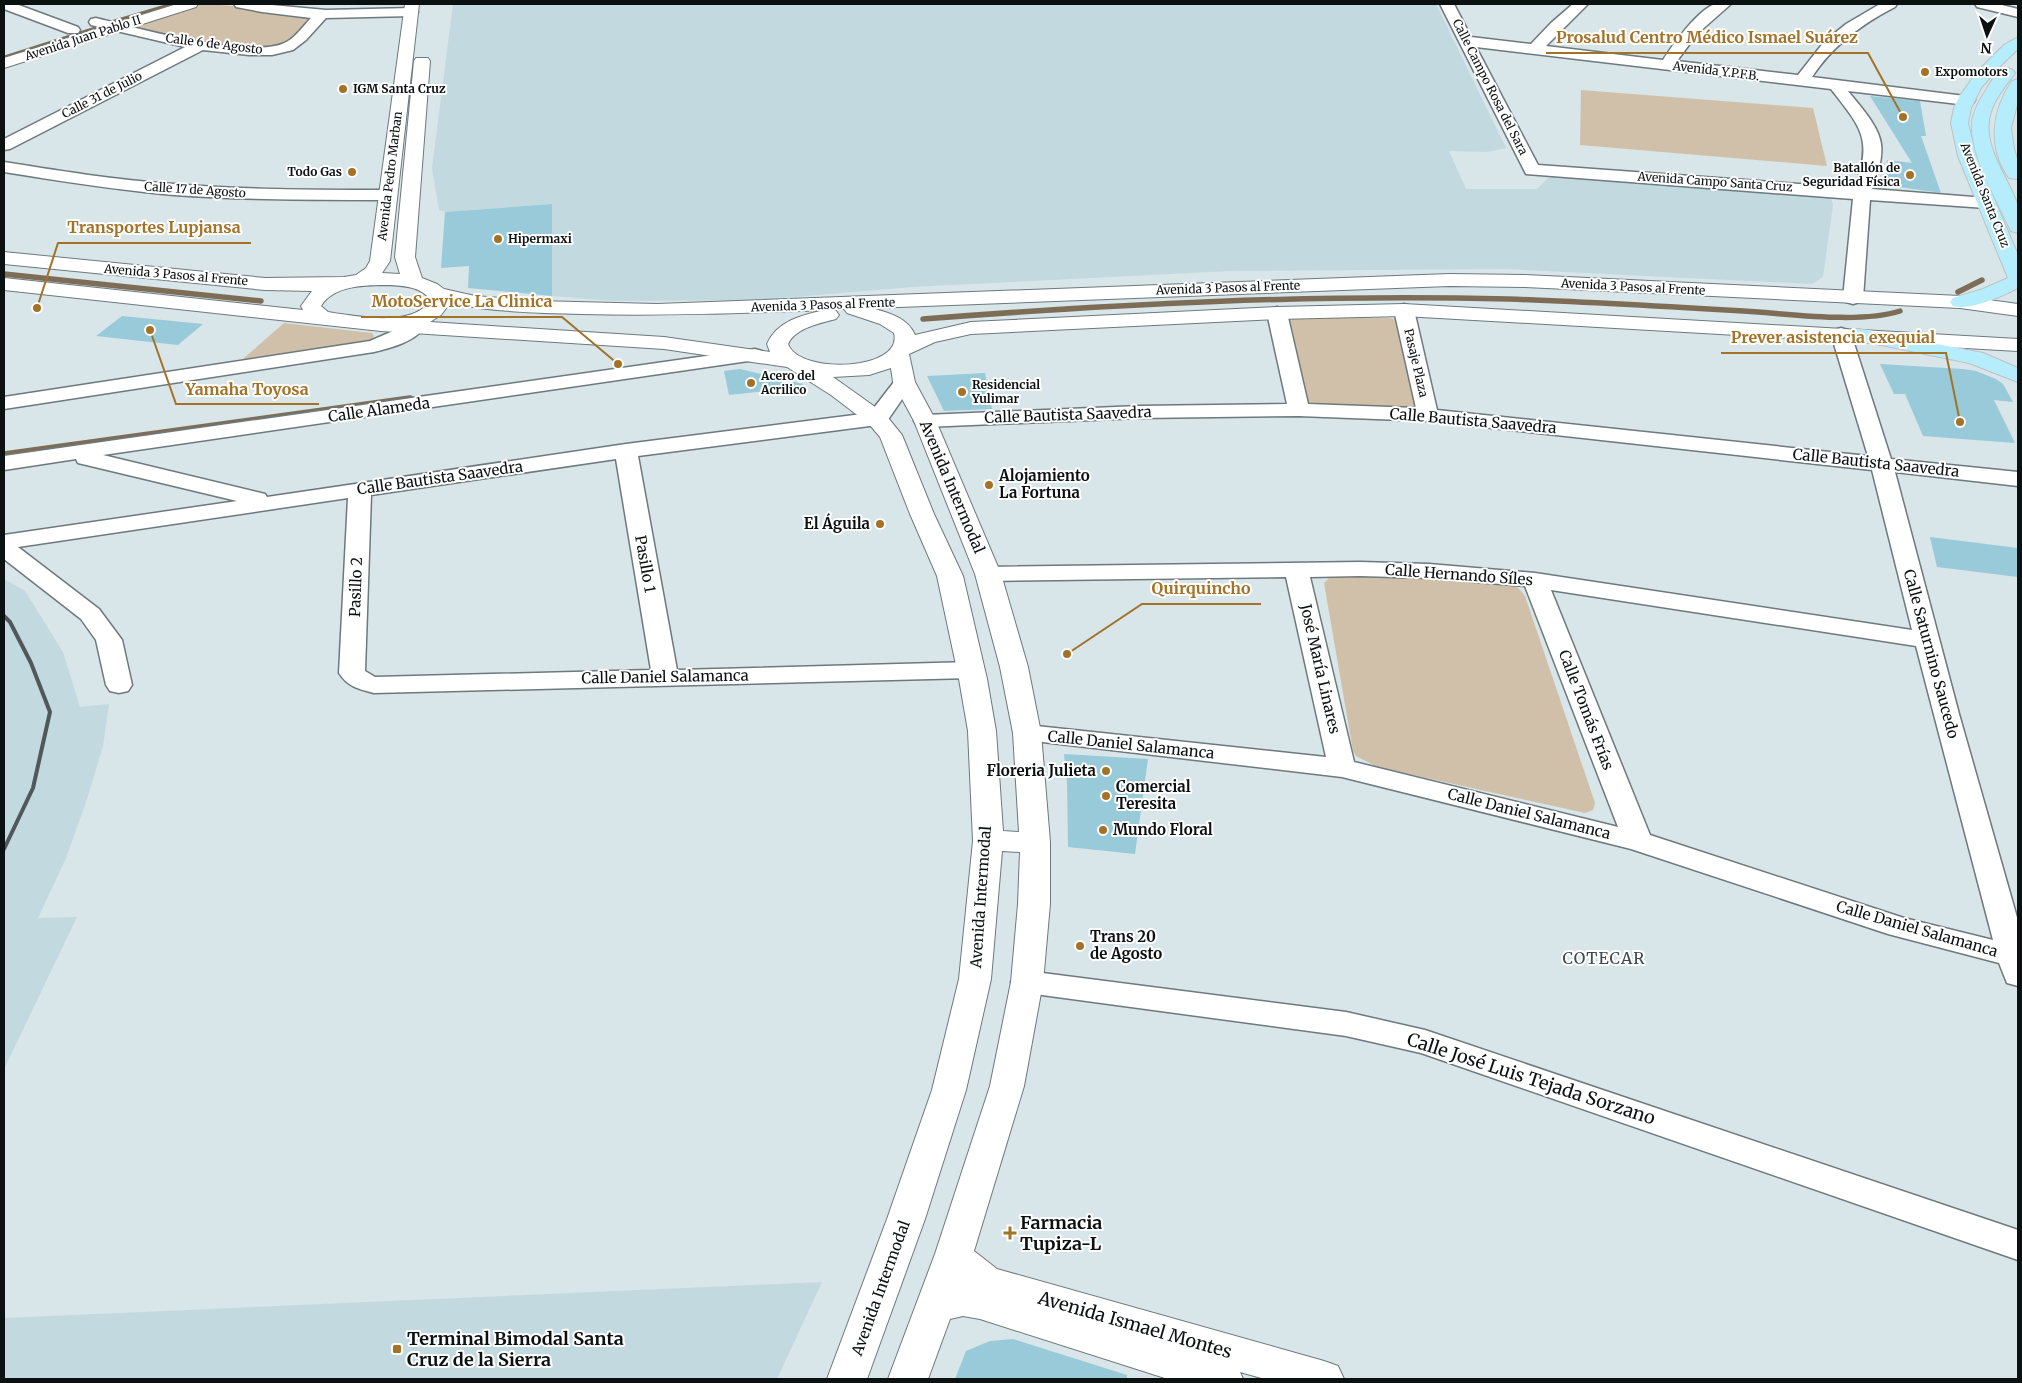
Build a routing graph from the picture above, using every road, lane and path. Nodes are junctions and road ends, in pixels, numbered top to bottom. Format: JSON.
{"nodes":[{"id":1,"x":4,"y":4,"type":"edge"},
{"id":2,"x":158,"y":4,"type":"edge"},
{"id":3,"x":191,"y":4,"type":"edge"},
{"id":4,"x":241,"y":4,"type":"edge"},
{"id":5,"x":428,"y":4,"type":"edge"},
{"id":6,"x":1447,"y":4,"type":"edge"},
{"id":7,"x":1580,"y":4,"type":"edge"},
{"id":8,"x":1724,"y":4,"type":"edge"},
{"id":9,"x":1890,"y":4,"type":"edge"},
{"id":10,"x":1982,"y":4,"type":"edge"},
{"id":11,"x":412,"y":8,"type":"edge"},
{"id":12,"x":2018,"y":13,"type":"edge"},
{"id":13,"x":321,"y":15,"type":"junction"},
{"id":14,"x":96,"y":22,"type":"junction"},
{"id":15,"x":115,"y":28,"type":"junction"},
{"id":16,"x":73,"y":30,"type":"junction"},
{"id":17,"x":1466,"y":41,"type":"junction"},
{"id":18,"x":2018,"y":42,"type":"edge"},
{"id":19,"x":201,"y":45,"type":"junction"},
{"id":20,"x":1535,"y":49,"type":"junction"},
{"id":21,"x":4,"y":52,"type":"edge"},
{"id":22,"x":2018,"y":61,"type":"edge"},
{"id":23,"x":4,"y":63,"type":"edge"},
{"id":24,"x":1667,"y":65,"type":"junction"},
{"id":25,"x":1802,"y":81,"type":"junction"},
{"id":26,"x":2018,"y":84,"type":"edge"},
{"id":27,"x":1836,"y":85,"type":"junction"},
{"id":28,"x":1967,"y":100,"type":"junction"},
{"id":29,"x":4,"y":145,"type":"edge"},
{"id":30,"x":4,"y":167,"type":"edge"},
{"id":31,"x":1532,"y":170,"type":"joint"},
{"id":32,"x":30,"y":171,"type":"junction"},
{"id":33,"x":2018,"y":180,"type":"edge"},
{"id":34,"x":4,"y":186,"type":"edge"},
{"id":35,"x":1862,"y":192,"type":"junction"},
{"id":36,"x":387,"y":195,"type":"junction"},
{"id":37,"x":1986,"y":203,"type":"junction"},
{"id":38,"x":2018,"y":227,"type":"edge"},
{"id":39,"x":4,"y":258,"type":"edge"},
{"id":40,"x":2018,"y":279,"type":"edge"},
{"id":41,"x":355,"y":281,"type":"junction"},
{"id":42,"x":413,"y":282,"type":"junction"},
{"id":43,"x":6,"y":287,"type":"edge"},
{"id":44,"x":438,"y":294,"type":"junction"},
{"id":45,"x":1853,"y":298,"type":"junction"},
{"id":46,"x":1960,"y":302,"type":"junction"},
{"id":47,"x":841,"y":305,"type":"junction"},
{"id":48,"x":1404,"y":310,"type":"junction"},
{"id":49,"x":2018,"y":310,"type":"edge"},
{"id":50,"x":1277,"y":313,"type":"junction"},
{"id":51,"x":880,"y":318,"type":"junction"},
{"id":52,"x":335,"y":320,"type":"junction"},
{"id":53,"x":802,"y":321,"type":"junction"},
{"id":54,"x":381,"y":325,"type":"junction"},
{"id":55,"x":414,"y":328,"type":"junction"},
{"id":56,"x":1850,"y":335,"type":"junction"},
{"id":57,"x":2018,"y":345,"type":"edge"},
{"id":58,"x":755,"y":355,"type":"junction"},
{"id":59,"x":902,"y":362,"type":"junction"},
{"id":60,"x":795,"y":363,"type":"junction"},
{"id":61,"x":2018,"y":376,"type":"edge"},
{"id":62,"x":4,"y":403,"type":"edge"},
{"id":63,"x":1299,"y":410,"type":"junction"},
{"id":64,"x":1428,"y":415,"type":"junction"},
{"id":65,"x":877,"y":419,"type":"junction"},
{"id":66,"x":925,"y":421,"type":"junction"},
{"id":67,"x":626,"y":451,"type":"junction"},
{"id":68,"x":70,"y":455,"type":"junction"},
{"id":69,"x":4,"y":463,"type":"edge"},
{"id":70,"x":1881,"y":463,"type":"junction"},
{"id":71,"x":2018,"y":478,"type":"edge"},
{"id":72,"x":360,"y":490,"type":"junction"},
{"id":73,"x":272,"y":502,"type":"junction"},
{"id":74,"x":4,"y":542,"type":"edge"},
{"id":75,"x":4,"y":548,"type":"edge"},
{"id":76,"x":1297,"y":571,"type":"junction"},
{"id":77,"x":988,"y":574,"type":"junction"},
{"id":78,"x":1535,"y":580,"type":"junction"},
{"id":79,"x":1927,"y":640,"type":"junction"},
{"id":80,"x":971,"y":670,"type":"junction"},
{"id":81,"x":664,"y":677,"type":"junction"},
{"id":82,"x":360,"y":680,"type":"joint"},
{"id":83,"x":119,"y":685,"type":"dead end"},
{"id":84,"x":1027,"y":734,"type":"junction"},
{"id":85,"x":1342,"y":768,"type":"junction"},
{"id":86,"x":1638,"y":841,"type":"junction"},
{"id":87,"x":988,"y":842,"type":"junction"},
{"id":88,"x":1035,"y":842,"type":"junction"},
{"id":89,"x":2017,"y":963,"type":"edge"},
{"id":90,"x":1027,"y":982,"type":"junction"},
{"id":91,"x":2018,"y":1245,"type":"edge"},
{"id":92,"x":954,"y":1254,"type":"junction"},
{"id":93,"x":937,"y":1305,"type":"junction"},
{"id":94,"x":847,"y":1379,"type":"edge"},
{"id":95,"x":908,"y":1379,"type":"edge"},
{"id":96,"x":1223,"y":1379,"type":"edge"},
{"id":97,"x":1324,"y":1379,"type":"edge"}],
"edges":[{"from":1,"to":16,"type":"street"},
{"from":2,"to":14,"type":"main road","name":"Avenida Juan Pablo II"},
{"from":3,"to":15,"type":"main road","name":"Avenida Juan Pablo II"},
{"from":4,"to":13,"type":"street"},
{"from":5,"to":42,"type":"main road","name":"Avenida Pedro Marban"},
{"from":6,"to":17,"type":"street","name":"Calle Campo Rosa del Sara"},
{"from":7,"to":20,"type":"street"},
{"from":8,"to":24,"type":"street"},
{"from":9,"to":25,"type":"street"},
{"from":10,"to":12,"type":"street"},
{"from":11,"to":13,"type":"street"},
{"from":11,"to":36,"type":"main road","name":"Avenida Pedro Marban"},
{"from":13,"to":19,"type":"street","name":"Calle 6 de Agosto"},
{"from":14,"to":15,"type":"street","name":"Calle 6 de Agosto"},
{"from":14,"to":16,"type":"main road","name":"Avenida Juan Pablo II"},
{"from":15,"to":19,"type":"street","name":"Calle 6 de Agosto"},
{"from":15,"to":23,"type":"main road","name":"Avenida Juan Pablo II"},
{"from":16,"to":21,"type":"main road","name":"Avenida Juan Pablo II"},
{"from":17,"to":20,"type":"street","name":"Avenida Y.P.F.B."},
{"from":17,"to":31,"type":"street","name":"Calle Campo Rosa del Sara"},
{"from":18,"to":28,"type":"main road","name":"Avenida Santa Cruz"},
{"from":19,"to":29,"type":"street","name":"Calle 31 de Julio"},
{"from":20,"to":24,"type":"street","name":"Avenida Y.P.F.B."},
{"from":22,"to":38,"type":"main road","name":"Avenida Santa Cruz"},
{"from":24,"to":25,"type":"street","name":"Avenida Y.P.F.B."},
{"from":25,"to":27,"type":"street","name":"Avenida Y.P.F.B."},
{"from":26,"to":33,"type":"main road"},
{"from":27,"to":28,"type":"street","name":"Avenida Y.P.F.B."},
{"from":27,"to":35,"type":"street"},
{"from":28,"to":37,"type":"main road","name":"Avenida Santa Cruz"},
{"from":30,"to":32,"type":"street","name":"Calle 17 de Agosto"},
{"from":31,"to":35,"type":"street","name":"Avenida Campo Santa Cruz"},
{"from":32,"to":34,"type":"street"},
{"from":32,"to":36,"type":"street","name":"Calle 17 de Agosto"},
{"from":35,"to":37,"type":"street","name":"Avenida Campo Santa Cruz"},
{"from":35,"to":45,"type":"street"},
{"from":36,"to":41,"type":"main road","name":"Avenida Pedro Marban"},
{"from":37,"to":40,"type":"main road","name":"Avenida Santa Cruz"},
{"from":39,"to":41,"type":"main road","name":"Avenida 3 Pasos al Frente"},
{"from":40,"to":46,"type":"main road"},
{"from":41,"to":42,"type":"main road","name":"Avenida 3 Pasos al Frente"},
{"from":41,"to":52,"type":"main road"},
{"from":42,"to":44,"type":"main road","name":"Avenida 3 Pasos al Frente"},
{"from":43,"to":52,"type":"main road","name":"Avenida 3 Pasos al Frente"},
{"from":44,"to":47,"type":"main road","name":"Avenida 3 Pasos al Frente"},
{"from":44,"to":54,"type":"main road"},
{"from":45,"to":46,"type":"main road","name":"Avenida 3 Pasos al Frente"},
{"from":45,"to":47,"type":"main road","name":"Avenida 3 Pasos al Frente"},
{"from":46,"to":49,"type":"main road","name":"Avenida 3 Pasos al Frente"},
{"from":47,"to":51,"type":"main road"},
{"from":47,"to":53,"type":"main road"},
{"from":48,"to":50,"type":"main road","name":"Avenida 3 Pasos al Frente"},
{"from":48,"to":56,"type":"main road","name":"Avenida 3 Pasos al Frente"},
{"from":48,"to":64,"type":"street","name":"Pasaje Plaza"},
{"from":50,"to":59,"type":"main road","name":"Avenida 3 Pasos al Frente"},
{"from":50,"to":63,"type":"street"},
{"from":51,"to":53,"type":"main road"},
{"from":51,"to":59,"type":"main road","name":"Avenida Intermodal"},
{"from":52,"to":54,"type":"main road","name":"Avenida 3 Pasos al Frente"},
{"from":53,"to":60,"type":"main road"},
{"from":54,"to":55,"type":"main road"},
{"from":55,"to":58,"type":"main road"},
{"from":55,"to":62,"type":"street"},
{"from":56,"to":57,"type":"main road","name":"Avenida 3 Pasos al Frente"},
{"from":56,"to":61,"type":"main road"},
{"from":56,"to":70,"type":"street","name":"Calle Saturnino Saucedo"},
{"from":58,"to":60,"type":"main road"},
{"from":58,"to":68,"type":"street","name":"Calle Alameda"},
{"from":59,"to":60,"type":"main road","name":"Avenida 3 Pasos al Frente"},
{"from":59,"to":65,"type":"street"},
{"from":59,"to":66,"type":"main road","name":"Avenida Intermodal"},
{"from":60,"to":65,"type":"main road","name":"Avenida Intermodal"},
{"from":63,"to":64,"type":"street","name":"Calle Bautista Saavedra"},
{"from":63,"to":66,"type":"street","name":"Calle Bautista Saavedra"},
{"from":64,"to":70,"type":"street","name":"Calle Bautista Saavedra"},
{"from":65,"to":67,"type":"street","name":"Calle Bautista Saavedra"},
{"from":65,"to":80,"type":"main road","name":"Avenida Intermodal"},
{"from":66,"to":77,"type":"main road","name":"Avenida Intermodal"},
{"from":67,"to":72,"type":"street","name":"Calle Bautista Saavedra"},
{"from":67,"to":81,"type":"street","name":"Pasillo 1"},
{"from":68,"to":69,"type":"street","name":"Calle Alameda"},
{"from":68,"to":73,"type":"street"},
{"from":70,"to":71,"type":"street","name":"Calle Bautista Saavedra"},
{"from":70,"to":79,"type":"street","name":"Calle Saturnino Saucedo"},
{"from":72,"to":73,"type":"street","name":"Calle Bautista Saavedra"},
{"from":72,"to":82,"type":"street","name":"Pasillo 2"},
{"from":73,"to":74,"type":"street","name":"Calle Bautista Saavedra"},
{"from":75,"to":83,"type":"street"},
{"from":76,"to":77,"type":"street","name":"Calle Hernando Síles"},
{"from":76,"to":78,"type":"street","name":"Calle Hernando Síles"},
{"from":76,"to":85,"type":"street","name":"José María Linares"},
{"from":77,"to":84,"type":"main road","name":"Avenida Intermodal"},
{"from":78,"to":79,"type":"street","name":"Calle Hernando Síles"},
{"from":78,"to":86,"type":"street","name":"Calle Tomás Frías"},
{"from":79,"to":89,"type":"street","name":"Calle Saturnino Saucedo"},
{"from":80,"to":81,"type":"street","name":"Calle Daniel Salamanca"},
{"from":80,"to":87,"type":"main road","name":"Avenida Intermodal"},
{"from":81,"to":82,"type":"street","name":"Calle Daniel Salamanca"},
{"from":84,"to":85,"type":"street","name":"Calle Daniel Salamanca"},
{"from":84,"to":88,"type":"main road","name":"Avenida Intermodal"},
{"from":85,"to":86,"type":"street","name":"Calle Daniel Salamanca"},
{"from":86,"to":89,"type":"street","name":"Calle Daniel Salamanca"},
{"from":87,"to":88,"type":"main road"},
{"from":87,"to":94,"type":"main road","name":"Avenida Intermodal"},
{"from":88,"to":90,"type":"main road","name":"Avenida Intermodal"},
{"from":90,"to":91,"type":"street","name":"Calle José Luis Tejada Sorzano"},
{"from":90,"to":92,"type":"main road","name":"Avenida Intermodal"},
{"from":92,"to":93,"type":"main road","name":"Avenida Intermodal"},
{"from":92,"to":97,"type":"main road","name":"Avenida Ismael Montes"},
{"from":93,"to":95,"type":"main road","name":"Avenida Intermodal"},
{"from":93,"to":96,"type":"main road","name":"Avenida Ismael Montes"}]}
